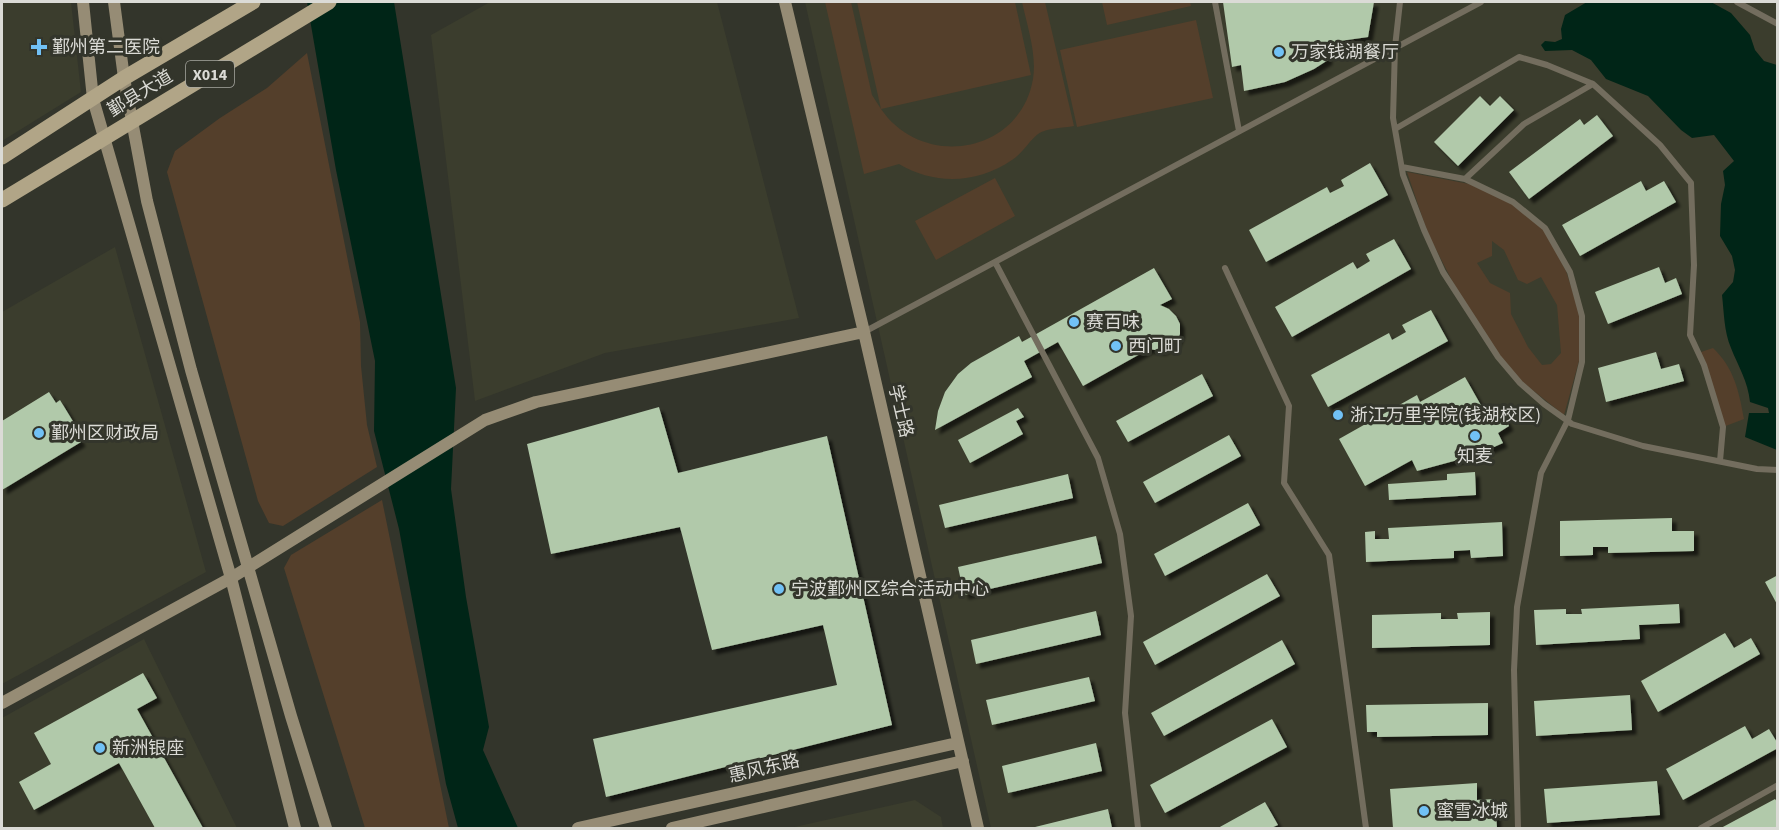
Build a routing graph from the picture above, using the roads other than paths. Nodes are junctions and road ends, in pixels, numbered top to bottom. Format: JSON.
{"nodes":[{"id":1,"x":83,"y":2,"type":"edge"},
{"id":2,"x":114,"y":2,"type":"edge"},
{"id":3,"x":253,"y":2,"type":"edge"},
{"id":4,"x":329,"y":2,"type":"edge"},
{"id":5,"x":785,"y":2,"type":"edge"},
{"id":6,"x":1215,"y":2,"type":"edge"},
{"id":7,"x":1400,"y":2,"type":"edge"},
{"id":8,"x":1481,"y":2,"type":"edge"},
{"id":9,"x":1737,"y":2,"type":"edge"},
{"id":10,"x":1778,"y":24,"type":"edge"},
{"id":11,"x":1395,"y":48,"type":"junction"},
{"id":12,"x":124,"y":78,"type":"junction"},
{"id":13,"x":1593,"y":84,"type":"junction"},
{"id":14,"x":93,"y":99,"type":"junction"},
{"id":15,"x":131,"y":121,"type":"junction"},
{"id":16,"x":1395,"y":129,"type":"junction"},
{"id":17,"x":1239,"y":131,"type":"junction"},
{"id":18,"x":103,"y":138,"type":"junction"},
{"id":19,"x":2,"y":158,"type":"edge"},
{"id":20,"x":1402,"y":167,"type":"junction"},
{"id":21,"x":1465,"y":179,"type":"junction"},
{"id":22,"x":2,"y":200,"type":"edge"},
{"id":23,"x":995,"y":262,"type":"junction"},
{"id":24,"x":1225,"y":268,"type":"dead end"},
{"id":25,"x":864,"y":332,"type":"junction"},
{"id":26,"x":1568,"y":420,"type":"junction"},
{"id":27,"x":1720,"y":461,"type":"junction"},
{"id":28,"x":1778,"y":470,"type":"edge"},
{"id":29,"x":248,"y":567,"type":"junction"},
{"id":30,"x":231,"y":578,"type":"junction"},
{"id":31,"x":2,"y":703,"type":"edge"},
{"id":32,"x":957,"y":743,"type":"junction"},
{"id":33,"x":963,"y":761,"type":"junction"},
{"id":34,"x":1778,"y":785,"type":"edge"},
{"id":35,"x":295,"y":828,"type":"edge"},
{"id":36,"x":326,"y":828,"type":"edge"},
{"id":37,"x":578,"y":828,"type":"edge"},
{"id":38,"x":672,"y":828,"type":"edge"},
{"id":39,"x":978,"y":828,"type":"edge"},
{"id":40,"x":1138,"y":828,"type":"edge"},
{"id":41,"x":1366,"y":828,"type":"edge"},
{"id":42,"x":1518,"y":828,"type":"edge"},
{"id":43,"x":1701,"y":828,"type":"edge"}],
"edges":[{"from":1,"to":14,"type":"street"},
{"from":2,"to":12,"type":"street"},
{"from":3,"to":12,"type":"main road","name":"鄞县大道","number":"X014"},
{"from":4,"to":15,"type":"main road","name":"鄞县大道","number":"X014"},
{"from":5,"to":25,"type":"street","name":"学士路"},
{"from":6,"to":17,"type":"lane"},
{"from":7,"to":11,"type":"lane"},
{"from":8,"to":11,"type":"lane"},
{"from":9,"to":10,"type":"lane"},
{"from":11,"to":16,"type":"lane"},
{"from":11,"to":17,"type":"lane"},
{"from":12,"to":14,"type":"main road","name":"鄞县大道","number":"X014"},
{"from":12,"to":15,"type":"street"},
{"from":13,"to":16,"type":"lane"},
{"from":13,"to":21,"type":"lane"},
{"from":13,"to":27,"type":"lane"},
{"from":14,"to":18,"type":"street"},
{"from":14,"to":19,"type":"main road","name":"鄞县大道","number":"X014"},
{"from":15,"to":18,"type":"main road","name":"鄞县大道","number":"X014"},
{"from":15,"to":29,"type":"street"},
{"from":16,"to":20,"type":"lane"},
{"from":17,"to":23,"type":"lane"},
{"from":18,"to":22,"type":"main road","name":"鄞县大道","number":"X014"},
{"from":18,"to":30,"type":"street"},
{"from":20,"to":21,"type":"lane"},
{"from":20,"to":26,"type":"lane"},
{"from":21,"to":26,"type":"lane"},
{"from":23,"to":25,"type":"lane"},
{"from":23,"to":40,"type":"lane"},
{"from":24,"to":41,"type":"lane"},
{"from":25,"to":29,"type":"street"},
{"from":25,"to":32,"type":"street","name":"学士路"},
{"from":26,"to":27,"type":"lane"},
{"from":26,"to":42,"type":"lane"},
{"from":27,"to":28,"type":"lane"},
{"from":29,"to":30,"type":"street"},
{"from":29,"to":36,"type":"street"},
{"from":30,"to":31,"type":"street"},
{"from":30,"to":35,"type":"street"},
{"from":32,"to":33,"type":"street","name":"学士路"},
{"from":32,"to":37,"type":"street","name":"惠风东路"},
{"from":33,"to":38,"type":"street"},
{"from":33,"to":39,"type":"street","name":"学士路"},
{"from":34,"to":43,"type":"lane"}]}
